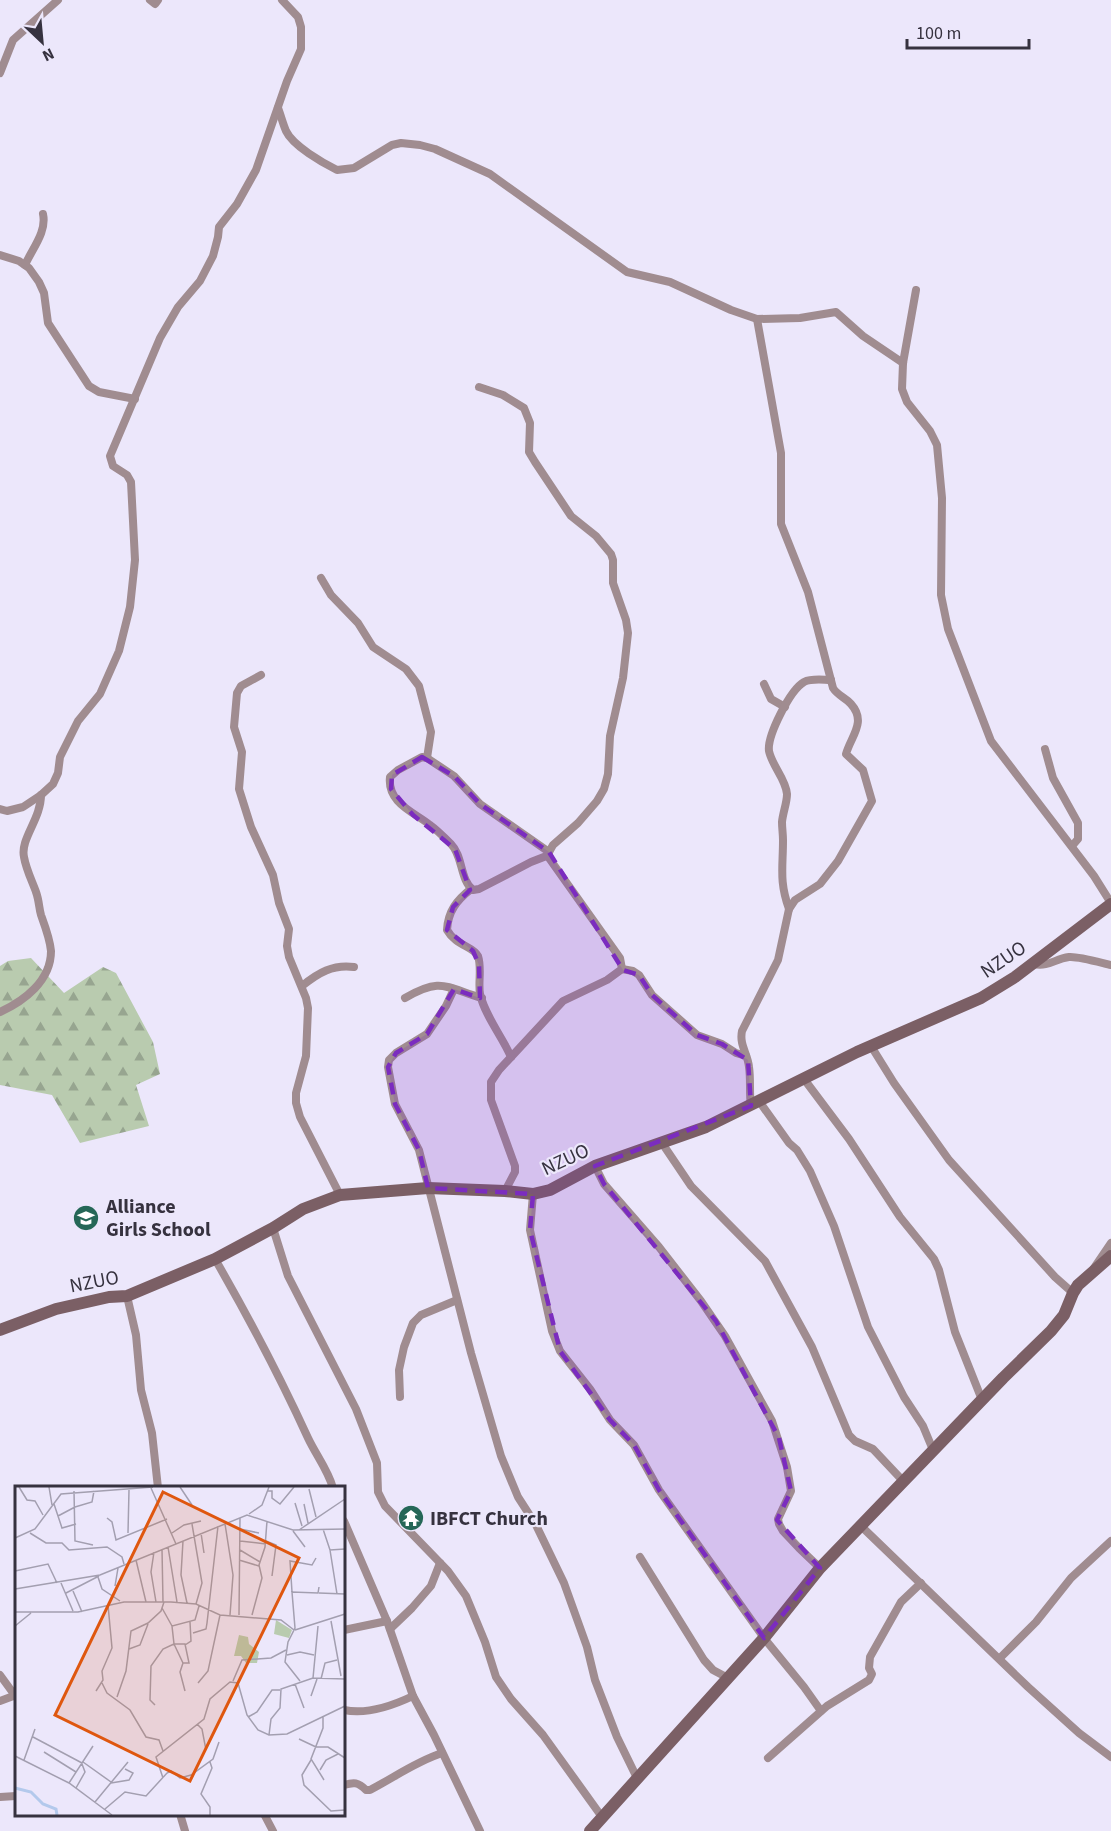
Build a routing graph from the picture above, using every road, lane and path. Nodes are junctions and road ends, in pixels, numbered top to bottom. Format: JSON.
{"nodes":[{"id":1,"x":58,"y":0,"type":"edge"},
{"id":2,"x":150,"y":0,"type":"edge"},
{"id":3,"x":158,"y":0,"type":"edge"},
{"id":4,"x":282,"y":0,"type":"edge"},
{"id":5,"x":0,"y":73,"type":"edge"},
{"id":6,"x":278,"y":108,"type":"junction"},
{"id":7,"x":43,"y":214,"type":"dead end"},
{"id":8,"x":0,"y":255,"type":"edge"},
{"id":9,"x":25,"y":265,"type":"junction"},
{"id":10,"x":916,"y":290,"type":"dead end"},
{"id":11,"x":757,"y":319,"type":"junction"},
{"id":12,"x":903,"y":363,"type":"junction"},
{"id":13,"x":479,"y":387,"type":"dead end"},
{"id":14,"x":135,"y":399,"type":"junction"},
{"id":15,"x":321,"y":578,"type":"dead end"},
{"id":16,"x":261,"y":675,"type":"dead end"},
{"id":17,"x":831,"y":680,"type":"junction"},
{"id":18,"x":764,"y":684,"type":"dead end"},
{"id":19,"x":785,"y":707,"type":"junction"},
{"id":20,"x":1045,"y":749,"type":"dead end"},
{"id":21,"x":427,"y":759,"type":"junction"},
{"id":22,"x":40,"y":795,"type":"junction"},
{"id":23,"x":0,"y":809,"type":"edge"},
{"id":24,"x":1072,"y":846,"type":"junction"},
{"id":25,"x":549,"y":854,"type":"junction"},
{"id":26,"x":471,"y":889,"type":"junction"},
{"id":27,"x":1111,"y":904,"type":"edge"},
{"id":28,"x":789,"y":909,"type":"junction"},
{"id":29,"x":1033,"y":964,"type":"junction"},
{"id":30,"x":1111,"y":965,"type":"edge"},
{"id":31,"x":354,"y":967,"type":"dead end"},
{"id":32,"x":622,"y":969,"type":"junction"},
{"id":33,"x":302,"y":986,"type":"junction"},
{"id":34,"x":454,"y":989,"type":"junction"},
{"id":35,"x":405,"y":998,"type":"dead end"},
{"id":36,"x":482,"y":998,"type":"junction"},
{"id":37,"x":0,"y":1012,"type":"edge"},
{"id":38,"x":871,"y":1046,"type":"junction"},
{"id":39,"x":746,"y":1056,"type":"junction"},
{"id":40,"x":511,"y":1057,"type":"junction"},
{"id":41,"x":804,"y":1079,"type":"junction"},
{"id":42,"x":755,"y":1103,"type":"junction"},
{"id":43,"x":662,"y":1143,"type":"junction"},
{"id":44,"x":595,"y":1166,"type":"junction"},
{"id":45,"x":428,"y":1188,"type":"junction"},
{"id":46,"x":505,"y":1191,"type":"junction"},
{"id":47,"x":533,"y":1194,"type":"junction"},
{"id":48,"x":340,"y":1195,"type":"junction"},
{"id":49,"x":273,"y":1228,"type":"junction"},
{"id":50,"x":1111,"y":1243,"type":"edge"},
{"id":51,"x":1111,"y":1256,"type":"edge"},
{"id":52,"x":214,"y":1259,"type":"junction"},
{"id":53,"x":1092,"y":1271,"type":"junction"},
{"id":54,"x":1072,"y":1293,"type":"junction"},
{"id":55,"x":127,"y":1296,"type":"junction"},
{"id":56,"x":457,"y":1300,"type":"junction"},
{"id":57,"x":0,"y":1330,"type":"edge"},
{"id":58,"x":400,"y":1397,"type":"dead end"},
{"id":59,"x":982,"y":1400,"type":"junction"},
{"id":60,"x":933,"y":1450,"type":"junction"},
{"id":61,"x":904,"y":1482,"type":"junction"},
{"id":62,"x":158,"y":1486,"type":"edge"},
{"id":63,"x":332,"y":1486,"type":"edge"},
{"id":64,"x":345,"y":1523,"type":"edge"},
{"id":65,"x":861,"y":1526,"type":"junction"},
{"id":66,"x":1111,"y":1541,"type":"edge"},
{"id":67,"x":640,"y":1557,"type":"dead end"},
{"id":68,"x":440,"y":1563,"type":"junction"},
{"id":69,"x":820,"y":1568,"type":"junction"},
{"id":70,"x":921,"y":1583,"type":"junction"},
{"id":71,"x":389,"y":1625,"type":"junction"},
{"id":72,"x":345,"y":1630,"type":"edge"},
{"id":73,"x":764,"y":1638,"type":"junction"},
{"id":74,"x":1000,"y":1658,"type":"junction"},
{"id":75,"x":0,"y":1675,"type":"edge"},
{"id":76,"x":728,"y":1678,"type":"junction"},
{"id":77,"x":15,"y":1695,"type":"edge"},
{"id":78,"x":15,"y":1696,"type":"edge"},
{"id":79,"x":412,"y":1696,"type":"junction"},
{"id":80,"x":0,"y":1701,"type":"edge"},
{"id":81,"x":345,"y":1710,"type":"edge"},
{"id":82,"x":821,"y":1711,"type":"junction"},
{"id":83,"x":442,"y":1753,"type":"junction"},
{"id":84,"x":1111,"y":1757,"type":"edge"},
{"id":85,"x":768,"y":1758,"type":"dead end"},
{"id":86,"x":637,"y":1778,"type":"junction"},
{"id":87,"x":345,"y":1785,"type":"edge"},
{"id":88,"x":15,"y":1796,"type":"edge"},
{"id":89,"x":0,"y":1797,"type":"edge"},
{"id":90,"x":180,"y":1816,"type":"edge"},
{"id":91,"x":267,"y":1816,"type":"edge"},
{"id":92,"x":602,"y":1817,"type":"junction"},
{"id":93,"x":185,"y":1831,"type":"edge"},
{"id":94,"x":273,"y":1831,"type":"edge"},
{"id":95,"x":480,"y":1831,"type":"edge"},
{"id":96,"x":590,"y":1831,"type":"edge"}],
"edges":[{"from":1,"to":5,"type":"street"},
{"from":2,"to":3,"type":"street"},
{"from":4,"to":6,"type":"street"},
{"from":6,"to":11,"type":"street"},
{"from":6,"to":14,"type":"street"},
{"from":7,"to":9,"type":"street"},
{"from":8,"to":9,"type":"street"},
{"from":9,"to":14,"type":"street"},
{"from":10,"to":12,"type":"street"},
{"from":11,"to":12,"type":"street"},
{"from":11,"to":17,"type":"street"},
{"from":12,"to":24,"type":"street"},
{"from":13,"to":25,"type":"street"},
{"from":14,"to":22,"type":"street"},
{"from":15,"to":21,"type":"street"},
{"from":16,"to":33,"type":"street"},
{"from":17,"to":19,"type":"street"},
{"from":17,"to":28,"type":"street"},
{"from":18,"to":19,"type":"street"},
{"from":19,"to":28,"type":"street"},
{"from":20,"to":24,"type":"street"},
{"from":21,"to":25,"type":"street"},
{"from":21,"to":26,"type":"street"},
{"from":22,"to":23,"type":"street"},
{"from":22,"to":37,"type":"street"},
{"from":24,"to":27,"type":"street"},
{"from":25,"to":26,"type":"street"},
{"from":25,"to":32,"type":"street"},
{"from":26,"to":36,"type":"street"},
{"from":27,"to":29,"type":"street","name":"NZUO"},
{"from":28,"to":39,"type":"street"},
{"from":29,"to":30,"type":"street"},
{"from":29,"to":38,"type":"street","name":"NZUO"},
{"from":31,"to":33,"type":"street"},
{"from":32,"to":39,"type":"street"},
{"from":32,"to":40,"type":"street"},
{"from":33,"to":48,"type":"street"},
{"from":34,"to":35,"type":"street"},
{"from":34,"to":36,"type":"street"},
{"from":34,"to":45,"type":"street"},
{"from":36,"to":40,"type":"street"},
{"from":38,"to":41,"type":"street","name":"NZUO"},
{"from":38,"to":54,"type":"street"},
{"from":39,"to":42,"type":"street"},
{"from":40,"to":46,"type":"street"},
{"from":41,"to":42,"type":"street","name":"NZUO"},
{"from":41,"to":59,"type":"street"},
{"from":42,"to":43,"type":"street","name":"NZUO"},
{"from":42,"to":60,"type":"street"},
{"from":43,"to":44,"type":"street","name":"NZUO"},
{"from":43,"to":61,"type":"street"},
{"from":44,"to":47,"type":"street","name":"NZUO"},
{"from":44,"to":69,"type":"street"},
{"from":45,"to":46,"type":"street","name":"NZUO"},
{"from":45,"to":48,"type":"street","name":"NZUO"},
{"from":45,"to":56,"type":"street"},
{"from":46,"to":47,"type":"street","name":"NZUO"},
{"from":47,"to":73,"type":"street"},
{"from":48,"to":49,"type":"street","name":"NZUO"},
{"from":49,"to":52,"type":"street","name":"NZUO"},
{"from":49,"to":68,"type":"street"},
{"from":50,"to":53,"type":"street"},
{"from":51,"to":53,"type":"street"},
{"from":52,"to":55,"type":"street","name":"NZUO"},
{"from":52,"to":63,"type":"street"},
{"from":53,"to":54,"type":"street"},
{"from":54,"to":59,"type":"street"},
{"from":55,"to":57,"type":"street","name":"NZUO"},
{"from":55,"to":62,"type":"street"},
{"from":56,"to":58,"type":"street"},
{"from":56,"to":86,"type":"street"},
{"from":59,"to":60,"type":"street"},
{"from":60,"to":61,"type":"street"},
{"from":61,"to":65,"type":"street"},
{"from":64,"to":71,"type":"street"},
{"from":65,"to":69,"type":"street"},
{"from":65,"to":70,"type":"street"},
{"from":66,"to":74,"type":"street"},
{"from":67,"to":76,"type":"street"},
{"from":68,"to":71,"type":"street"},
{"from":68,"to":92,"type":"street"},
{"from":69,"to":73,"type":"street"},
{"from":70,"to":74,"type":"street"},
{"from":70,"to":82,"type":"street"},
{"from":71,"to":72,"type":"street"},
{"from":71,"to":79,"type":"street"},
{"from":73,"to":76,"type":"street"},
{"from":73,"to":82,"type":"street"},
{"from":74,"to":84,"type":"street"},
{"from":75,"to":77,"type":"street"},
{"from":76,"to":86,"type":"street"},
{"from":78,"to":80,"type":"street"},
{"from":79,"to":81,"type":"street"},
{"from":79,"to":83,"type":"street"},
{"from":82,"to":85,"type":"street"},
{"from":83,"to":87,"type":"street"},
{"from":83,"to":95,"type":"street"},
{"from":86,"to":92,"type":"street"},
{"from":88,"to":89,"type":"street"},
{"from":90,"to":93,"type":"street"},
{"from":91,"to":94,"type":"street"},
{"from":92,"to":96,"type":"street"}]}
